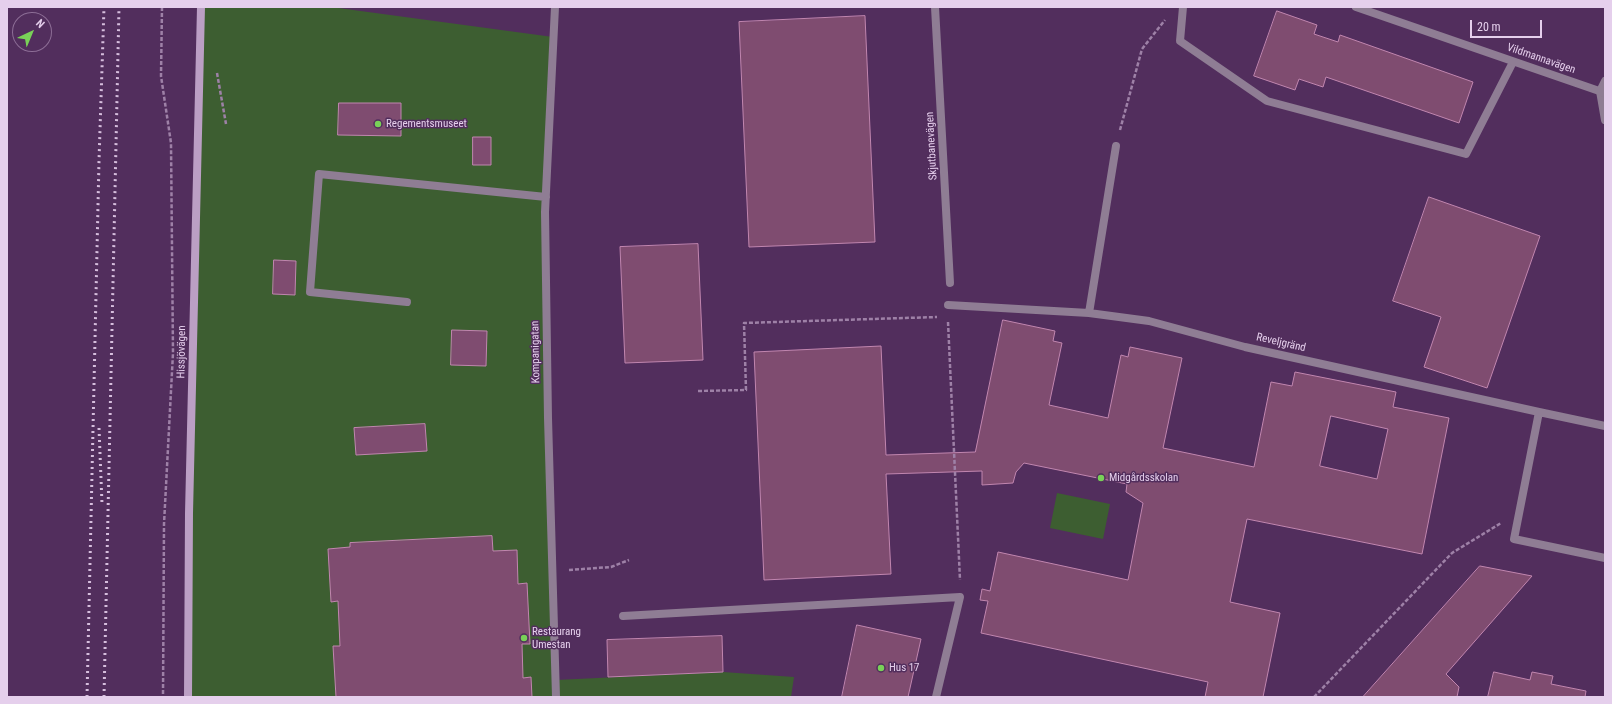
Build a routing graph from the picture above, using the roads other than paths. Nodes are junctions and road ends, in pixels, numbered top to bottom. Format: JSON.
{"nodes":[{"id":1,"x":201,"y":7,"type":"edge"},
{"id":2,"x":555,"y":7,"type":"edge"},
{"id":3,"x":935,"y":7,"type":"edge"},
{"id":4,"x":1183,"y":7,"type":"edge"},
{"id":5,"x":1356,"y":7,"type":"edge"},
{"id":6,"x":1513,"y":62,"type":"junction"},
{"id":7,"x":1605,"y":81,"type":"edge"},
{"id":8,"x":1602,"y":92,"type":"edge"},
{"id":9,"x":1605,"y":120,"type":"edge"},
{"id":10,"x":1116,"y":146,"type":"road end"},
{"id":11,"x":546,"y":197,"type":"junction"},
{"id":12,"x":950,"y":283,"type":"dead end"},
{"id":13,"x":407,"y":302,"type":"dead end"},
{"id":14,"x":948,"y":305,"type":"road end"},
{"id":15,"x":1089,"y":313,"type":"junction"},
{"id":16,"x":1540,"y":412,"type":"junction"},
{"id":17,"x":1605,"y":426,"type":"edge"},
{"id":18,"x":1605,"y":558,"type":"edge"},
{"id":19,"x":623,"y":616,"type":"dead end"},
{"id":20,"x":188,"y":697,"type":"edge"},
{"id":21,"x":556,"y":697,"type":"edge"},
{"id":22,"x":936,"y":697,"type":"edge"}],
"edges":[{"from":1,"to":20,"type":"main road","name":"Hissjövägen"},
{"from":2,"to":11,"type":"street","name":"Kompanigatan"},
{"from":3,"to":12,"type":"street","name":"Skjutbanevägen"},
{"from":4,"to":6,"type":"street"},
{"from":5,"to":6,"type":"street","name":"Vildmannavägen"},
{"from":6,"to":8,"type":"street","name":"Vildmannavägen"},
{"from":7,"to":8,"type":"street"},
{"from":8,"to":9,"type":"street"},
{"from":10,"to":15,"type":"street"},
{"from":11,"to":13,"type":"street"},
{"from":11,"to":21,"type":"street","name":"Kompanigatan"},
{"from":14,"to":15,"type":"street","name":"Reveljgränd"},
{"from":15,"to":16,"type":"street","name":"Reveljgränd"},
{"from":16,"to":17,"type":"street","name":"Reveljgränd"},
{"from":16,"to":18,"type":"street"},
{"from":19,"to":22,"type":"street"}]}
